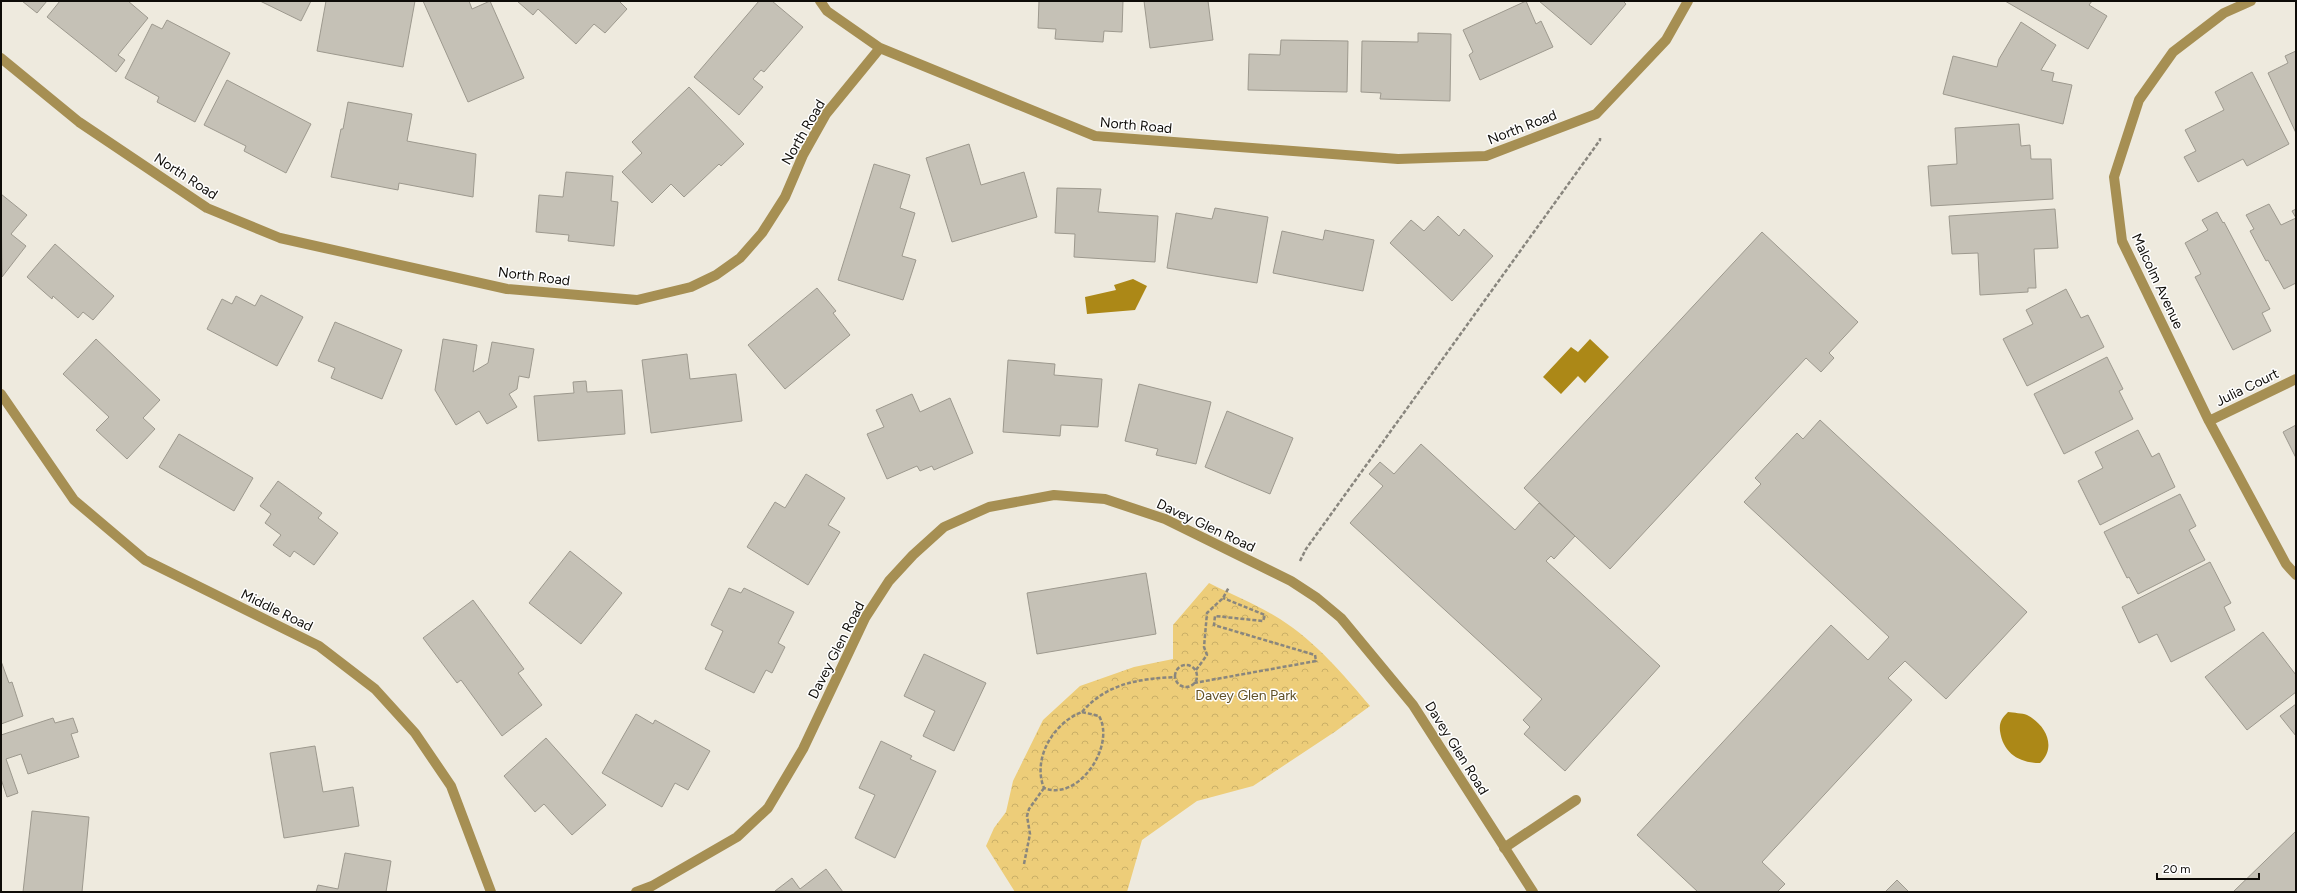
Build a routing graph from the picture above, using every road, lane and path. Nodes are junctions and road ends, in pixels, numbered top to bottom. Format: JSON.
{"nodes":[{"id":1,"x":820,"y":1,"type":"edge"},
{"id":2,"x":1688,"y":1,"type":"edge"},
{"id":3,"x":2251,"y":1,"type":"edge"},
{"id":4,"x":880,"y":48,"type":"junction"},
{"id":5,"x":1,"y":58,"type":"edge"},
{"id":6,"x":1596,"y":114,"type":"junction"},
{"id":7,"x":2296,"y":379,"type":"edge"},
{"id":8,"x":1,"y":394,"type":"edge"},
{"id":9,"x":2209,"y":421,"type":"junction"},
{"id":10,"x":2296,"y":575,"type":"edge"},
{"id":11,"x":1291,"y":581,"type":"junction"},
{"id":12,"x":1229,"y":587,"type":"dead end"},
{"id":13,"x":1223,"y":598,"type":"junction"},
{"id":14,"x":1196,"y":670,"type":"junction"},
{"id":15,"x":1175,"y":677,"type":"junction"},
{"id":16,"x":1194,"y":683,"type":"junction"},
{"id":17,"x":1082,"y":712,"type":"junction"},
{"id":18,"x":1044,"y":788,"type":"junction"},
{"id":19,"x":1576,"y":800,"type":"dead end"},
{"id":20,"x":1504,"y":848,"type":"junction"},
{"id":21,"x":1024,"y":864,"type":"dead end"},
{"id":22,"x":491,"y":892,"type":"edge"},
{"id":23,"x":636,"y":892,"type":"edge"},
{"id":24,"x":1533,"y":892,"type":"edge"}],
"edges":[{"from":1,"to":4,"type":"street"},
{"from":2,"to":6,"type":"street","name":"North Road"},
{"from":3,"to":9,"type":"street","name":"Malcolm Avenue"},
{"from":4,"to":5,"type":"street","name":"North Road"},
{"from":4,"to":6,"type":"street","name":"North Road"},
{"from":6,"to":11,"type":"path"},
{"from":7,"to":9,"type":"street","name":"Julia Court"},
{"from":8,"to":22,"type":"street","name":"Middle Road"},
{"from":9,"to":10,"type":"street","name":"Malcolm Avenue"},
{"from":11,"to":20,"type":"street","name":"Davey Glen Road"},
{"from":11,"to":23,"type":"street","name":"Davey Glen Road"},
{"from":12,"to":13,"type":"path"},
{"from":13,"to":14,"type":"path"},
{"from":13,"to":16,"type":"path"},
{"from":14,"to":15,"type":"path"},
{"from":14,"to":16,"type":"path"},
{"from":15,"to":16,"type":"path"},
{"from":15,"to":17,"type":"path"},
{"from":17,"to":18,"type":"path"},
{"from":17,"to":18,"type":"path"},
{"from":18,"to":21,"type":"path"},
{"from":19,"to":20,"type":"street"},
{"from":20,"to":24,"type":"street","name":"Davey Glen Road"}]}
